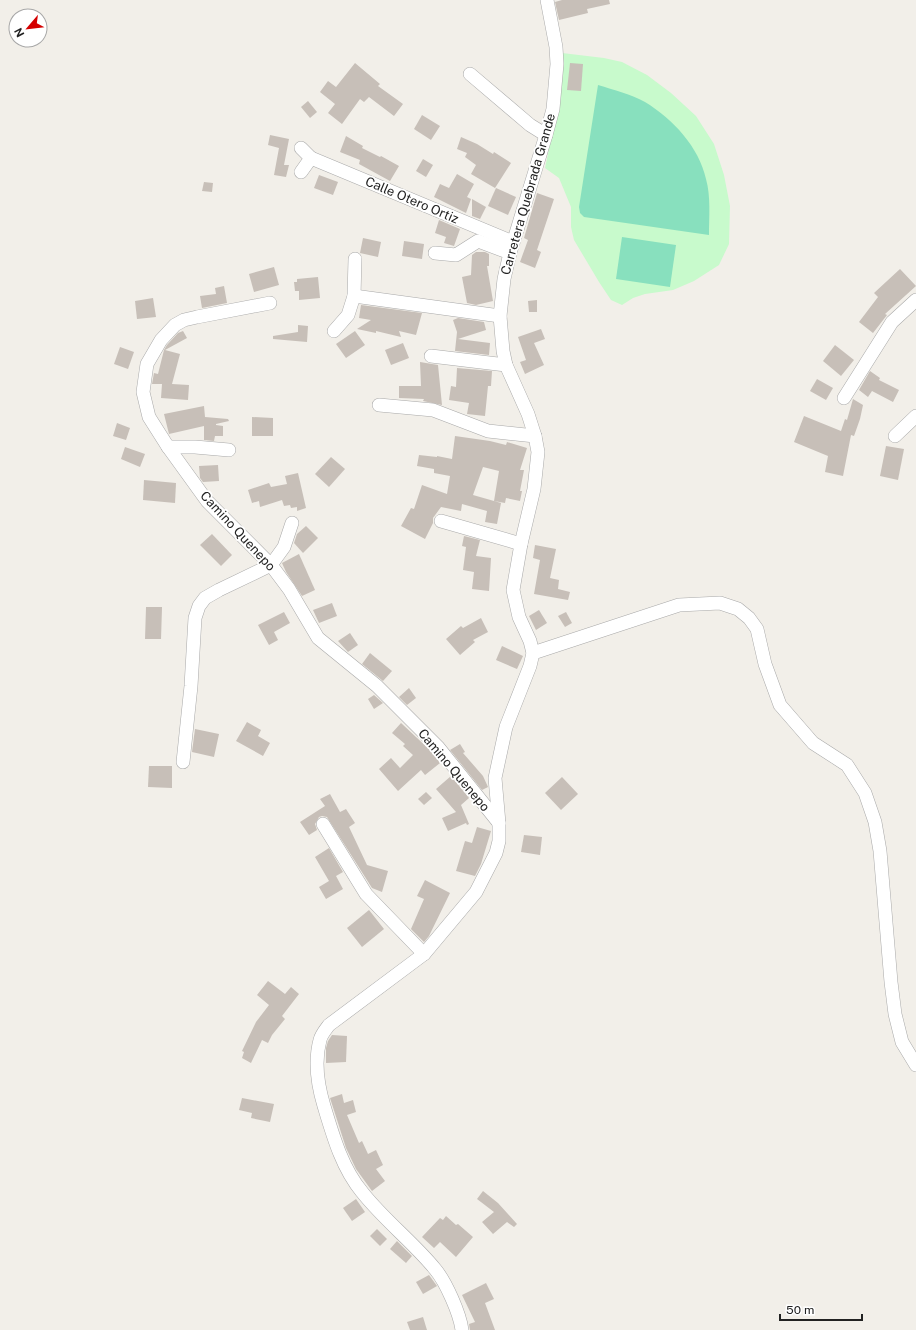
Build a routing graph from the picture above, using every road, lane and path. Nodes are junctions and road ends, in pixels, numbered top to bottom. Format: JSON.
{"nodes":[{"id":1,"x":547,"y":0,"type":"edge"},
{"id":2,"x":470,"y":74,"type":"dead end"},
{"id":3,"x":546,"y":135,"type":"junction"},
{"id":4,"x":301,"y":148,"type":"dead end"},
{"id":5,"x":311,"y":158,"type":"junction"},
{"id":6,"x":301,"y":172,"type":"dead end"},
{"id":7,"x":511,"y":248,"type":"junction"},
{"id":8,"x":434,"y":253,"type":"dead end"},
{"id":9,"x":355,"y":259,"type":"dead end"},
{"id":10,"x":354,"y":296,"type":"junction"},
{"id":11,"x":916,"y":300,"type":"edge"},
{"id":12,"x":270,"y":303,"type":"dead end"},
{"id":13,"x":500,"y":316,"type":"junction"},
{"id":14,"x":334,"y":331,"type":"dead end"},
{"id":15,"x":431,"y":356,"type":"dead end"},
{"id":16,"x":506,"y":365,"type":"junction"},
{"id":17,"x":844,"y":398,"type":"dead end"},
{"id":18,"x":379,"y":405,"type":"dead end"},
{"id":19,"x":916,"y":416,"type":"edge"},
{"id":20,"x":535,"y":436,"type":"junction"},
{"id":21,"x":895,"y":436,"type":"dead end"},
{"id":22,"x":168,"y":447,"type":"junction"},
{"id":23,"x":229,"y":450,"type":"dead end"},
{"id":24,"x":441,"y":521,"type":"dead end"},
{"id":25,"x":292,"y":523,"type":"dead end"},
{"id":26,"x":521,"y":544,"type":"junction"},
{"id":27,"x":271,"y":565,"type":"junction"},
{"id":28,"x":533,"y":653,"type":"junction"},
{"id":29,"x":183,"y":762,"type":"dead end"},
{"id":30,"x":499,"y":823,"type":"junction"},
{"id":31,"x":323,"y":824,"type":"dead end"},
{"id":32,"x":424,"y":954,"type":"junction"},
{"id":33,"x":916,"y":1065,"type":"edge"},
{"id":34,"x":462,"y":1330,"type":"edge"}],
"edges":[{"from":1,"to":3,"type":"street","name":"Carretera Quebrada Grande"},
{"from":2,"to":3,"type":"street"},
{"from":3,"to":7,"type":"street","name":"Carretera Quebrada Grande"},
{"from":4,"to":5,"type":"street"},
{"from":5,"to":6,"type":"street"},
{"from":5,"to":7,"type":"street","name":"Calle Otero Ortiz"},
{"from":7,"to":8,"type":"street"},
{"from":7,"to":13,"type":"street","name":"Carretera Quebrada Grande"},
{"from":9,"to":10,"type":"street"},
{"from":10,"to":13,"type":"street"},
{"from":10,"to":14,"type":"street"},
{"from":11,"to":17,"type":"street"},
{"from":12,"to":22,"type":"street","name":"Camino Quenepo"},
{"from":13,"to":16,"type":"street","name":"Carretera Quebrada Grande"},
{"from":15,"to":16,"type":"street"},
{"from":16,"to":20,"type":"street","name":"Carretera Quebrada Grande"},
{"from":18,"to":20,"type":"street"},
{"from":19,"to":21,"type":"street"},
{"from":20,"to":26,"type":"street","name":"Carretera Quebrada Grande"},
{"from":22,"to":23,"type":"street"},
{"from":22,"to":27,"type":"street","name":"Camino Quenepo"},
{"from":24,"to":26,"type":"street"},
{"from":25,"to":27,"type":"street"},
{"from":26,"to":28,"type":"street","name":"Carretera Quebrada Grande"},
{"from":27,"to":29,"type":"street"},
{"from":27,"to":30,"type":"street","name":"Camino Quenepo"},
{"from":28,"to":30,"type":"street"},
{"from":28,"to":33,"type":"street"},
{"from":30,"to":32,"type":"street"},
{"from":31,"to":32,"type":"street"},
{"from":32,"to":34,"type":"street"}]}
